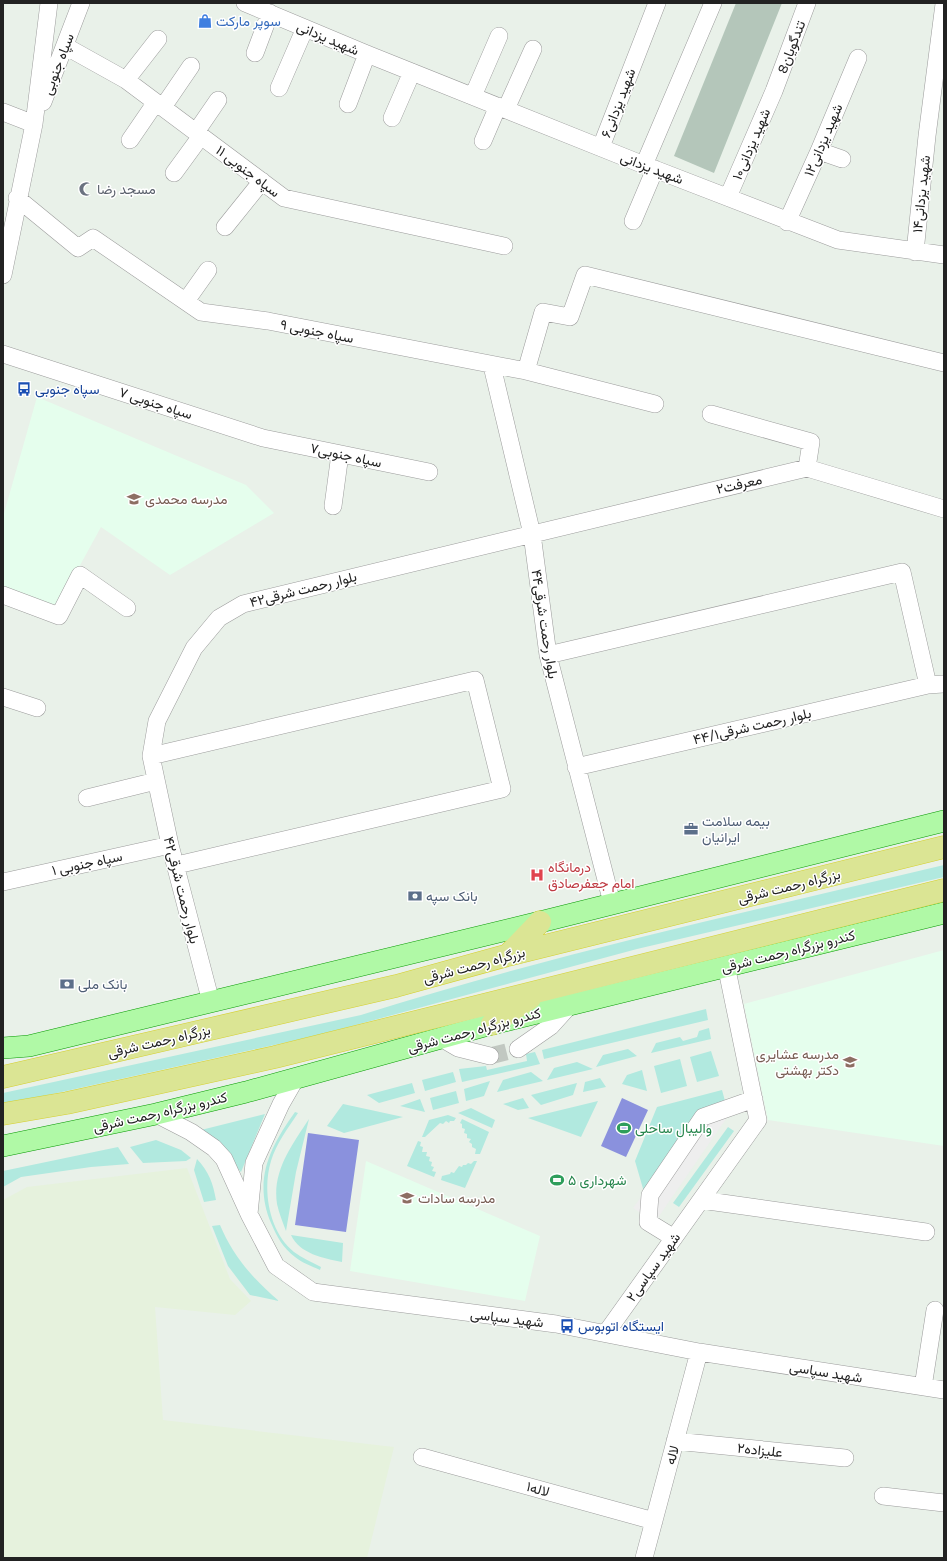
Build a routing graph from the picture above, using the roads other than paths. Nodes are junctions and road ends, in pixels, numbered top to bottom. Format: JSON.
{"nodes":[{"id":1,"x":49,"y":3,"type":"edge"},
{"id":2,"x":81,"y":3,"type":"edge"},
{"id":3,"x":245,"y":3,"type":"edge"},
{"id":4,"x":657,"y":3,"type":"edge"},
{"id":5,"x":713,"y":3,"type":"edge"},
{"id":6,"x":807,"y":3,"type":"edge"},
{"id":7,"x":944,"y":4,"type":"edge"},
{"id":8,"x":270,"y":13,"type":"junction"},
{"id":9,"x":305,"y":28,"type":"junction"},
{"id":10,"x":499,"y":36,"type":"dead end"},
{"id":11,"x":158,"y":39,"type":"dead end"},
{"id":12,"x":65,"y":46,"type":"junction"},
{"id":13,"x":533,"y":48,"type":"dead end"},
{"id":14,"x":255,"y":53,"type":"dead end"},
{"id":15,"x":367,"y":54,"type":"junction"},
{"id":16,"x":858,"y":58,"type":"dead end"},
{"id":17,"x":191,"y":66,"type":"dead end"},
{"id":18,"x":412,"y":72,"type":"junction"},
{"id":19,"x":126,"y":80,"type":"junction"},
{"id":20,"x":279,"y":88,"type":"dead end"},
{"id":21,"x":774,"y":91,"type":"joint"},
{"id":22,"x":473,"y":96,"type":"junction"},
{"id":23,"x":218,"y":100,"type":"dead end"},
{"id":24,"x":159,"y":104,"type":"junction"},
{"id":25,"x":348,"y":104,"type":"dead end"},
{"id":26,"x":502,"y":107,"type":"junction"},
{"id":27,"x":3,"y":112,"type":"edge"},
{"id":28,"x":392,"y":118,"type":"dead end"},
{"id":29,"x":34,"y":124,"type":"junction"},
{"id":30,"x":199,"y":134,"type":"junction"},
{"id":31,"x":130,"y":140,"type":"dead end"},
{"id":32,"x":483,"y":141,"type":"dead end"},
{"id":33,"x":601,"y":147,"type":"junction"},
{"id":34,"x":819,"y":151,"type":"junction"},
{"id":35,"x":842,"y":160,"type":"dead end"},
{"id":36,"x":649,"y":167,"type":"junction"},
{"id":37,"x":174,"y":173,"type":"dead end"},
{"id":38,"x":262,"y":182,"type":"junction"},
{"id":39,"x":728,"y":197,"type":"junction"},
{"id":40,"x":17,"y":198,"type":"junction"},
{"id":41,"x":633,"y":221,"type":"dead end"},
{"id":42,"x":787,"y":222,"type":"junction"},
{"id":43,"x":225,"y":227,"type":"dead end"},
{"id":44,"x":504,"y":246,"type":"dead end"},
{"id":45,"x":915,"y":252,"type":"junction"},
{"id":46,"x":944,"y":255,"type":"edge"},
{"id":47,"x":208,"y":270,"type":"dead end"},
{"id":48,"x":3,"y":275,"type":"edge"},
{"id":49,"x":186,"y":301,"type":"junction"},
{"id":50,"x":3,"y":354,"type":"edge"},
{"id":51,"x":944,"y":363,"type":"edge"},
{"id":52,"x":492,"y":366,"type":"junction"},
{"id":53,"x":526,"y":371,"type":"junction"},
{"id":54,"x":655,"y":404,"type":"dead end"},
{"id":55,"x":711,"y":414,"type":"dead end"},
{"id":56,"x":263,"y":438,"type":"joint"},
{"id":57,"x":340,"y":454,"type":"junction"},
{"id":58,"x":807,"y":468,"type":"junction"},
{"id":59,"x":428,"y":472,"type":"dead end"},
{"id":60,"x":333,"y":506,"type":"dead end"},
{"id":61,"x":944,"y":509,"type":"edge"},
{"id":62,"x":532,"y":534,"type":"junction"},
{"id":63,"x":3,"y":595,"type":"edge"},
{"id":64,"x":127,"y":608,"type":"dead end"},
{"id":65,"x":548,"y":655,"type":"junction"},
{"id":66,"x":3,"y":697,"type":"edge"},
{"id":67,"x":37,"y":708,"type":"dead end"},
{"id":68,"x":151,"y":756,"type":"junction"},
{"id":69,"x":576,"y":767,"type":"junction"},
{"id":70,"x":156,"y":781,"type":"junction"},
{"id":71,"x":86,"y":798,"type":"dead end"},
{"id":72,"x":944,"y":821,"type":"edge"},
{"id":73,"x":170,"y":845,"type":"junction"},
{"id":74,"x":944,"y":847,"type":"edge"},
{"id":75,"x":177,"y":865,"type":"junction"},
{"id":76,"x":3,"y":882,"type":"edge"},
{"id":77,"x":944,"y":890,"type":"edge"},
{"id":78,"x":612,"y":903,"type":"junction"},
{"id":79,"x":944,"y":913,"type":"edge"},
{"id":80,"x":540,"y":922,"type":"junction"},
{"id":81,"x":508,"y":955,"type":"junction"},
{"id":82,"x":726,"y":965,"type":"junction"},
{"id":83,"x":543,"y":989,"type":"junction"},
{"id":84,"x":211,"y":1002,"type":"junction"},
{"id":85,"x":570,"y":1005,"type":"junction"},
{"id":86,"x":492,"y":1024,"type":"junction"},
{"id":87,"x":441,"y":1038,"type":"junction"},
{"id":88,"x":3,"y":1048,"type":"edge"},
{"id":89,"x":518,"y":1049,"type":"tunnel mouth"},
{"id":90,"x":490,"y":1056,"type":"tunnel mouth"},
{"id":91,"x":3,"y":1077,"type":"edge"},
{"id":92,"x":296,"y":1078,"type":"junction"},
{"id":93,"x":754,"y":1099,"type":"junction"},
{"id":94,"x":3,"y":1114,"type":"edge"},
{"id":95,"x":156,"y":1114,"type":"junction"},
{"id":96,"x":3,"y":1146,"type":"edge"},
{"id":97,"x":701,"y":1200,"type":"junction"},
{"id":98,"x":249,"y":1214,"type":"junction"},
{"id":99,"x":926,"y":1232,"type":"dead end"},
{"id":100,"x":674,"y":1238,"type":"junction"},
{"id":101,"x":935,"y":1310,"type":"dead end"},
{"id":102,"x":606,"y":1333,"type":"junction"},
{"id":103,"x":699,"y":1352,"type":"junction"},
{"id":104,"x":924,"y":1387,"type":"junction"},
{"id":105,"x":944,"y":1390,"type":"edge"},
{"id":106,"x":675,"y":1441,"type":"junction"},
{"id":107,"x":422,"y":1457,"type":"dead end"},
{"id":108,"x":845,"y":1458,"type":"dead end"},
{"id":109,"x":883,"y":1496,"type":"dead end"},
{"id":110,"x":944,"y":1504,"type":"edge"},
{"id":111,"x":654,"y":1521,"type":"junction"},
{"id":112,"x":644,"y":1558,"type":"edge"}],
"edges":[{"from":1,"to":29,"type":"street","name":"سپاه جنوبی"},
{"from":2,"to":12,"type":"street","name":"سپاه جنوبی"},
{"from":3,"to":8,"type":"street","name":"شهید یزدانی"},
{"from":4,"to":33,"type":"street","name":"شهید یزدانی۶"},
{"from":5,"to":36,"type":"street"},
{"from":6,"to":21,"type":"street","name":"8تندگویان"},
{"from":7,"to":45,"type":"street","name":"شهید یزدانی۱۴"},
{"from":8,"to":9,"type":"street","name":"شهید یزدانی"},
{"from":8,"to":14,"type":"street"},
{"from":9,"to":15,"type":"street","name":"شهید یزدانی"},
{"from":9,"to":20,"type":"street"},
{"from":10,"to":22,"type":"street"},
{"from":11,"to":19,"type":"street"},
{"from":12,"to":19,"type":"street","name":"۱۱ سپاه جنوبی"},
{"from":12,"to":29,"type":"street","name":"سپاه جنوبی"},
{"from":13,"to":26,"type":"street"},
{"from":15,"to":18,"type":"street","name":"شهید یزدانی"},
{"from":15,"to":25,"type":"street","name":"شهید یزدانی"},
{"from":16,"to":34,"type":"street","name":"شهید یزدانی۱۲"},
{"from":17,"to":24,"type":"street"},
{"from":18,"to":22,"type":"street","name":"شهید یزدانی"},
{"from":18,"to":28,"type":"street"},
{"from":19,"to":24,"type":"street","name":"۱۱ سپاه جنوبی"},
{"from":21,"to":39,"type":"street","name":"شهید یزدانی۱۰"},
{"from":22,"to":26,"type":"street","name":"شهید یزدانی"},
{"from":23,"to":30,"type":"street"},
{"from":24,"to":30,"type":"street","name":"۱۱ سپاه جنوبی"},
{"from":24,"to":31,"type":"street"},
{"from":26,"to":32,"type":"street"},
{"from":26,"to":33,"type":"street","name":"شهید یزدانی"},
{"from":27,"to":29,"type":"street"},
{"from":29,"to":40,"type":"street","name":"سپاه جنوبی"},
{"from":30,"to":37,"type":"street"},
{"from":30,"to":38,"type":"street","name":"۱۱ سپاه جنوبی"},
{"from":33,"to":36,"type":"street","name":"شهید یزدانی"},
{"from":34,"to":35,"type":"street"},
{"from":34,"to":42,"type":"street","name":"شهید یزدانی۱۲"},
{"from":36,"to":39,"type":"street","name":"شهید یزدانی"},
{"from":36,"to":41,"type":"street"},
{"from":38,"to":43,"type":"street"},
{"from":38,"to":44,"type":"street","name":"۱۱ سپاه جنوبی"},
{"from":39,"to":42,"type":"street","name":"شهید یزدانی"},
{"from":40,"to":48,"type":"street","name":"سپاه جنوبی"},
{"from":40,"to":49,"type":"street","name":"۹ سپاه جنوبی"},
{"from":42,"to":45,"type":"street","name":"شهید یزدانی"},
{"from":45,"to":46,"type":"street","name":"شهید یزدانی"},
{"from":47,"to":49,"type":"street"},
{"from":49,"to":52,"type":"street","name":"۹ سپاه جنوبی"},
{"from":50,"to":56,"type":"street","name":"۷ سپاه جنوبی"},
{"from":51,"to":53,"type":"street"},
{"from":52,"to":53,"type":"street","name":"۹ سپاه جنوبی"},
{"from":52,"to":62,"type":"street","name":"۴۴بلوار رحمت شرقی"},
{"from":53,"to":54,"type":"street","name":"۹ سپاه جنوبی"},
{"from":55,"to":58,"type":"street"},
{"from":56,"to":57,"type":"street","name":"سپاه جنوبی۷"},
{"from":57,"to":59,"type":"street","name":"سپاه جنوبی۷"},
{"from":57,"to":60,"type":"street"},
{"from":58,"to":61,"type":"street"},
{"from":58,"to":62,"type":"street","name":"معرفت۲"},
{"from":62,"to":65,"type":"street","name":"۴۴بلوار رحمت شرقی"},
{"from":62,"to":68,"type":"street","name":"بلوار رحمت شرقی۴۲"},
{"from":63,"to":64,"type":"street"},
{"from":65,"to":69,"type":"street","name":"۴۴بلوار رحمت شرقی"},
{"from":65,"to":69,"type":"street","name":"بلوار رحمت شرقی۴۴/۱"},
{"from":66,"to":67,"type":"street"},
{"from":68,"to":70,"type":"street","name":"بلوار رحمت شرقی۴۲"},
{"from":68,"to":75,"type":"street"},
{"from":69,"to":78,"type":"street","name":"۴۴بلوار رحمت شرقی"},
{"from":70,"to":71,"type":"street"},
{"from":70,"to":73,"type":"street","name":"بلوار رحمت شرقی۴۲"},
{"from":72,"to":78,"type":"main road"},
{"from":73,"to":75,"type":"street","name":"بلوار رحمت شرقی۴۲"},
{"from":73,"to":76,"type":"street","name":"۱ سپاه جنوبی"},
{"from":74,"to":81,"type":"highway","name":"بزرگراه رحمت شرقی"},
{"from":75,"to":84,"type":"street","name":"بلوار رحمت شرقی۴۲"},
{"from":77,"to":83,"type":"highway"},
{"from":78,"to":80,"type":"main road"},
{"from":79,"to":82,"type":"main road","name":"کندرو بزرگراه رحمت شرقی"},
{"from":80,"to":81,"type":"highway"},
{"from":80,"to":84,"type":"main road"},
{"from":81,"to":91,"type":"highway","name":"بزرگراه رحمت شرقی"},
{"from":82,"to":85,"type":"main road","name":"کندرو بزرگراه رحمت شرقی"},
{"from":82,"to":93,"type":"street","name":"شهید سپاسی۲"},
{"from":83,"to":86,"type":"highway"},
{"from":83,"to":94,"type":"highway"},
{"from":84,"to":88,"type":"main road"},
{"from":85,"to":86,"type":"main road","name":"کندرو بزرگراه رحمت شرقی"},
{"from":85,"to":89,"type":"street"},
{"from":86,"to":87,"type":"main road","name":"کندرو بزرگراه رحمت شرقی"},
{"from":87,"to":90,"type":"street"},
{"from":87,"to":92,"type":"main road","name":"کندرو بزرگراه رحمت شرقی"},
{"from":92,"to":95,"type":"main road","name":"کندرو بزرگراه رحمت شرقی"},
{"from":92,"to":98,"type":"street"},
{"from":93,"to":97,"type":"street","name":"شهید سپاسی۲"},
{"from":93,"to":100,"type":"street"},
{"from":95,"to":96,"type":"main road","name":"کندرو بزرگراه رحمت شرقی"},
{"from":95,"to":98,"type":"street","name":"شهید سپاسی"},
{"from":97,"to":99,"type":"street"},
{"from":97,"to":100,"type":"street","name":"شهید سپاسی۲"},
{"from":98,"to":102,"type":"street","name":"شهید سپاسی"},
{"from":100,"to":102,"type":"street","name":"شهید سپاسی۲"},
{"from":101,"to":104,"type":"street"},
{"from":102,"to":103,"type":"street","name":"شهید سپاسی"},
{"from":103,"to":104,"type":"street","name":"شهید سپاسی"},
{"from":103,"to":106,"type":"street","name":"لاله"},
{"from":104,"to":105,"type":"street","name":"شهید سپاسی"},
{"from":106,"to":108,"type":"street","name":"علیزاده۲"},
{"from":106,"to":111,"type":"street","name":"لاله"},
{"from":107,"to":111,"type":"street","name":"۱لاله"},
{"from":109,"to":110,"type":"street"},
{"from":111,"to":112,"type":"street","name":"لاله"}]}
